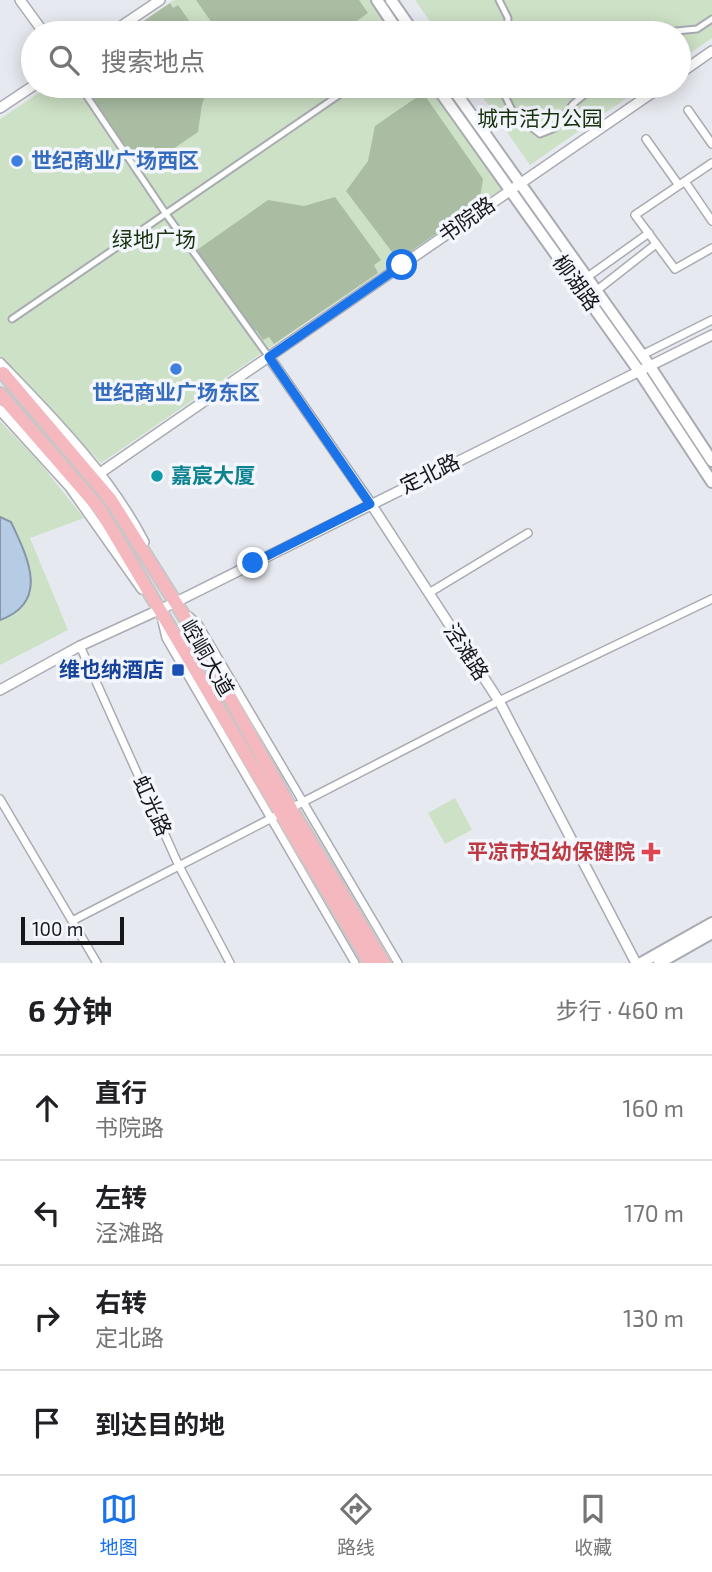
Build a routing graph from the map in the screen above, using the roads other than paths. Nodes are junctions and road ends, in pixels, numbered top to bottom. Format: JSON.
{"nodes":[{"id":1,"x":20,"y":0,"type":"edge"},
{"id":2,"x":160,"y":0,"type":"edge"},
{"id":3,"x":377,"y":0,"type":"edge"},
{"id":4,"x":391,"y":0,"type":"edge"},
{"id":5,"x":499,"y":0,"type":"edge"},
{"id":6,"x":712,"y":19,"type":"edge"},
{"id":7,"x":35,"y":21,"type":"edge"},
{"id":8,"x":129,"y":21,"type":"edge"},
{"id":9,"x":391,"y":21,"type":"edge"},
{"id":10,"x":406,"y":21,"type":"edge"},
{"id":11,"x":508,"y":21,"type":"edge"},
{"id":12,"x":691,"y":30,"type":"edge"},
{"id":13,"x":712,"y":51,"type":"edge"},
{"id":14,"x":691,"y":66,"type":"edge"},
{"id":15,"x":21,"y":94,"type":"edge"},
{"id":16,"x":88,"y":98,"type":"edge"},
{"id":17,"x":335,"y":98,"type":"edge"},
{"id":18,"x":445,"y":98,"type":"edge"},
{"id":19,"x":458,"y":98,"type":"edge"},
{"id":20,"x":506,"y":98,"type":"edge"},
{"id":21,"x":580,"y":98,"type":"edge"},
{"id":22,"x":645,"y":98,"type":"edge"},
{"id":23,"x":0,"y":108,"type":"edge"},
{"id":24,"x":688,"y":110,"type":"dead end"},
{"id":25,"x":646,"y":139,"type":"dead end"},
{"id":26,"x":712,"y":144,"type":"edge"},
{"id":27,"x":712,"y":163,"type":"edge"},
{"id":28,"x":682,"y":183,"type":"junction"},
{"id":29,"x":514,"y":188,"type":"junction"},
{"id":30,"x":166,"y":214,"type":"junction"},
{"id":31,"x":712,"y":221,"type":"edge"},
{"id":32,"x":649,"y":233,"type":"junction"},
{"id":33,"x":656,"y":244,"type":"junction"},
{"id":34,"x":712,"y":248,"type":"edge"},
{"id":35,"x":586,"y":278,"type":"junction"},
{"id":36,"x":596,"y":291,"type":"junction"},
{"id":37,"x":12,"y":319,"type":"dead end"},
{"id":38,"x":712,"y":320,"type":"edge"},
{"id":39,"x":712,"y":335,"type":"edge"},
{"id":40,"x":642,"y":355,"type":"junction"},
{"id":41,"x":269,"y":357,"type":"junction"},
{"id":42,"x":1,"y":368,"type":"edge"},
{"id":43,"x":644,"y":368,"type":"junction"},
{"id":44,"x":0,"y":394,"type":"edge"},
{"id":45,"x":0,"y":410,"type":"edge"},
{"id":46,"x":712,"y":461,"type":"edge"},
{"id":47,"x":100,"y":473,"type":"junction"},
{"id":48,"x":712,"y":482,"type":"edge"},
{"id":49,"x":370,"y":504,"type":"junction"},
{"id":50,"x":528,"y":533,"type":"dead end"},
{"id":51,"x":429,"y":593,"type":"junction"},
{"id":52,"x":712,"y":599,"type":"edge"},
{"id":53,"x":174,"y":603,"type":"junction"},
{"id":54,"x":160,"y":610,"type":"junction"},
{"id":55,"x":80,"y":646,"type":"junction"},
{"id":56,"x":0,"y":690,"type":"edge"},
{"id":57,"x":499,"y":702,"type":"junction"},
{"id":58,"x":0,"y":799,"type":"edge"},
{"id":59,"x":304,"y":802,"type":"junction"},
{"id":60,"x":281,"y":814,"type":"junction"},
{"id":61,"x":179,"y":866,"type":"junction"},
{"id":62,"x":72,"y":921,"type":"junction"},
{"id":63,"x":712,"y":923,"type":"edge"},
{"id":64,"x":712,"y":933,"type":"edge"},
{"id":65,"x":96,"y":963,"type":"edge"},
{"id":66,"x":230,"y":963,"type":"edge"},
{"id":67,"x":355,"y":963,"type":"edge"},
{"id":68,"x":370,"y":963,"type":"edge"},
{"id":69,"x":384,"y":963,"type":"edge"},
{"id":70,"x":398,"y":963,"type":"edge"},
{"id":71,"x":639,"y":963,"type":"edge"},
{"id":72,"x":659,"y":963,"type":"edge"}],
"edges":[{"from":1,"to":7,"type":"street"},
{"from":2,"to":8,"type":"street"},
{"from":3,"to":9,"type":"main road"},
{"from":4,"to":10,"type":"main road"},
{"from":5,"to":11,"type":"street"},
{"from":6,"to":12,"type":"street"},
{"from":13,"to":14,"type":"street"},
{"from":15,"to":23,"type":"street"},
{"from":16,"to":30,"type":"street"},
{"from":17,"to":30,"type":"street"},
{"from":18,"to":29,"type":"main road","name":"柳湖路"},
{"from":19,"to":29,"type":"main road","name":"柳湖路"},
{"from":20,"to":21,"type":"street"},
{"from":22,"to":29,"type":"street","name":"书院路"},
{"from":24,"to":26,"type":"street"},
{"from":25,"to":28,"type":"street"},
{"from":27,"to":28,"type":"street"},
{"from":28,"to":31,"type":"street"},
{"from":28,"to":32,"type":"street"},
{"from":29,"to":35,"type":"main road","name":"柳湖路"},
{"from":29,"to":41,"type":"street","name":"书院路"},
{"from":29,"to":43,"type":"main road","name":"柳湖路"},
{"from":30,"to":37,"type":"street"},
{"from":30,"to":41,"type":"street"},
{"from":32,"to":33,"type":"street"},
{"from":32,"to":35,"type":"street"},
{"from":33,"to":34,"type":"street"},
{"from":33,"to":36,"type":"street"},
{"from":35,"to":36,"type":"main road","name":"柳湖路"},
{"from":36,"to":40,"type":"main road","name":"柳湖路"},
{"from":38,"to":40,"type":"street"},
{"from":39,"to":43,"type":"street","name":"定北路"},
{"from":40,"to":43,"type":"main road","name":"柳湖路"},
{"from":41,"to":47,"type":"street","name":"书院路"},
{"from":41,"to":49,"type":"street","name":"泾滩路"},
{"from":42,"to":47,"type":"street"},
{"from":42,"to":53,"type":"main road","name":"崆峒大道"},
{"from":43,"to":46,"type":"main road","name":"柳湖路"},
{"from":43,"to":48,"type":"main road","name":"柳湖路"},
{"from":43,"to":49,"type":"street","name":"定北路"},
{"from":44,"to":54,"type":"main road","name":"崆峒大道"},
{"from":45,"to":54,"type":"street"},
{"from":47,"to":53,"type":"street"},
{"from":49,"to":51,"type":"street","name":"泾滩路"},
{"from":49,"to":53,"type":"street","name":"定北路"},
{"from":50,"to":51,"type":"street"},
{"from":51,"to":57,"type":"street","name":"泾滩路"},
{"from":52,"to":57,"type":"street"},
{"from":53,"to":54,"type":"street","name":"定北路"},
{"from":53,"to":59,"type":"street"},
{"from":53,"to":60,"type":"main road","name":"崆峒大道"},
{"from":54,"to":55,"type":"street","name":"定北路"},
{"from":54,"to":60,"type":"main road","name":"崆峒大道"},
{"from":55,"to":56,"type":"street","name":"定北路"},
{"from":55,"to":61,"type":"street","name":"虹光路"},
{"from":57,"to":59,"type":"street"},
{"from":57,"to":71,"type":"street","name":"泾滩路"},
{"from":58,"to":62,"type":"street"},
{"from":59,"to":60,"type":"street"},
{"from":59,"to":70,"type":"street"},
{"from":60,"to":61,"type":"street"},
{"from":60,"to":67,"type":"street"},
{"from":60,"to":68,"type":"main road","name":"崆峒大道"},
{"from":60,"to":69,"type":"main road","name":"崆峒大道"},
{"from":61,"to":62,"type":"street"},
{"from":61,"to":66,"type":"street","name":"虹光路"},
{"from":62,"to":65,"type":"street"},
{"from":63,"to":71,"type":"main road"},
{"from":64,"to":72,"type":"main road"}]}
